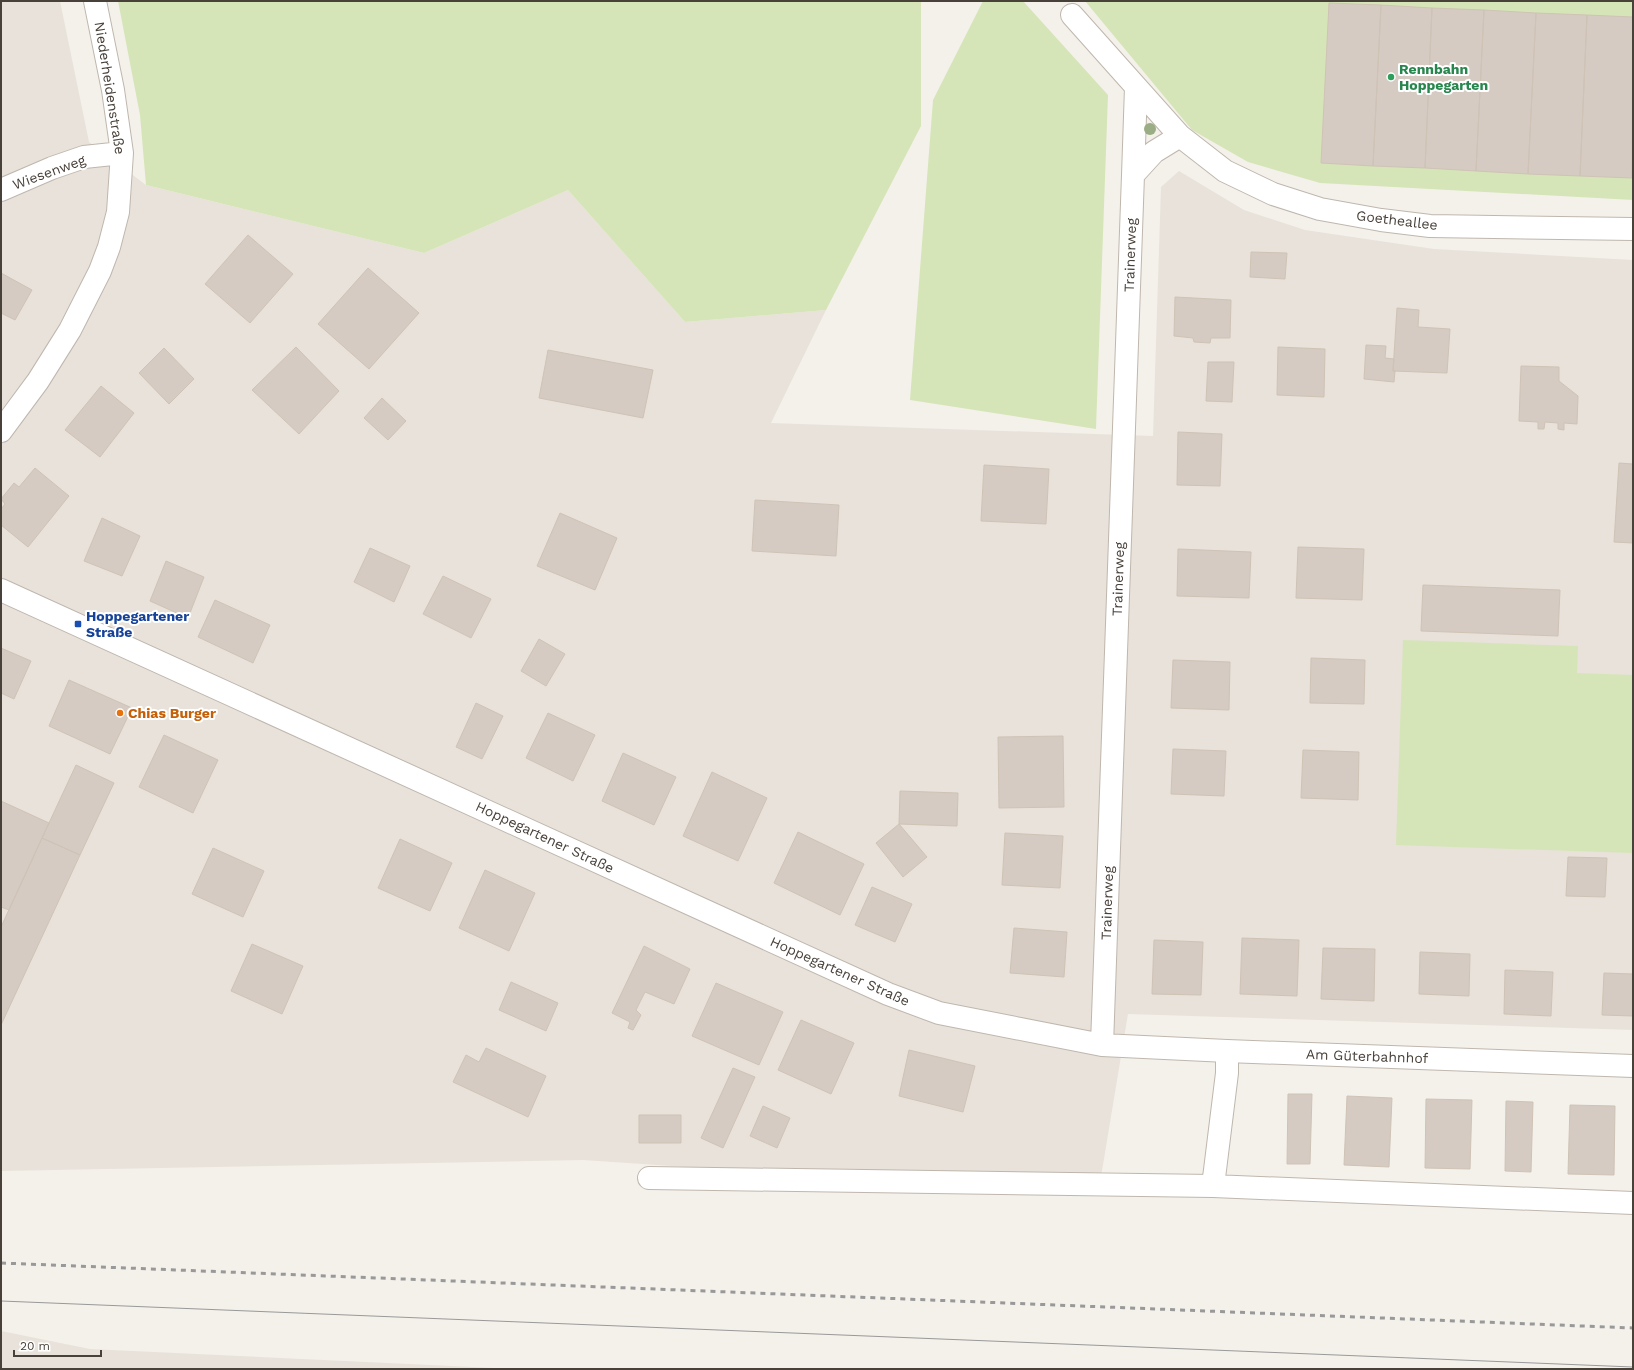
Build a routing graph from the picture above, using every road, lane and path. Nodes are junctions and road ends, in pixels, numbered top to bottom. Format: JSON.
{"nodes":[{"id":1,"x":95,"y":1,"type":"edge"},
{"id":2,"x":1072,"y":15,"type":"dead end"},
{"id":3,"x":1136,"y":88,"type":"junction"},
{"id":4,"x":1180,"y":136,"type":"junction"},
{"id":5,"x":122,"y":153,"type":"junction"},
{"id":6,"x":1133,"y":175,"type":"junction"},
{"id":7,"x":1,"y":190,"type":"edge"},
{"id":8,"x":1633,"y":230,"type":"edge"},
{"id":9,"x":1,"y":431,"type":"edge"},
{"id":10,"x":1,"y":590,"type":"edge"},
{"id":11,"x":1102,"y":1045,"type":"junction"},
{"id":12,"x":1227,"y":1051,"type":"junction"},
{"id":13,"x":1633,"y":1066,"type":"edge"},
{"id":14,"x":649,"y":1178,"type":"dead end"},
{"id":15,"x":1213,"y":1186,"type":"junction"},
{"id":16,"x":1633,"y":1204,"type":"edge"}],
"edges":[{"from":1,"to":5,"type":"street","name":"Niederheidenstraße"},
{"from":2,"to":3,"type":"street","name":"Goetheallee"},
{"from":3,"to":4,"type":"street","name":"Goetheallee"},
{"from":3,"to":6,"type":"street","name":"Trainerweg"},
{"from":4,"to":6,"type":"street"},
{"from":4,"to":8,"type":"street","name":"Goetheallee"},
{"from":5,"to":7,"type":"street","name":"Wiesenweg"},
{"from":5,"to":9,"type":"street","name":"Niederheidenstraße"},
{"from":6,"to":11,"type":"street","name":"Trainerweg"},
{"from":10,"to":11,"type":"street","name":"Hoppegartener Straße"},
{"from":11,"to":12,"type":"street","name":"Am Güterbahnhof"},
{"from":12,"to":13,"type":"street","name":"Am Güterbahnhof"},
{"from":12,"to":15,"type":"street"},
{"from":14,"to":15,"type":"street"},
{"from":15,"to":16,"type":"street"}]}
